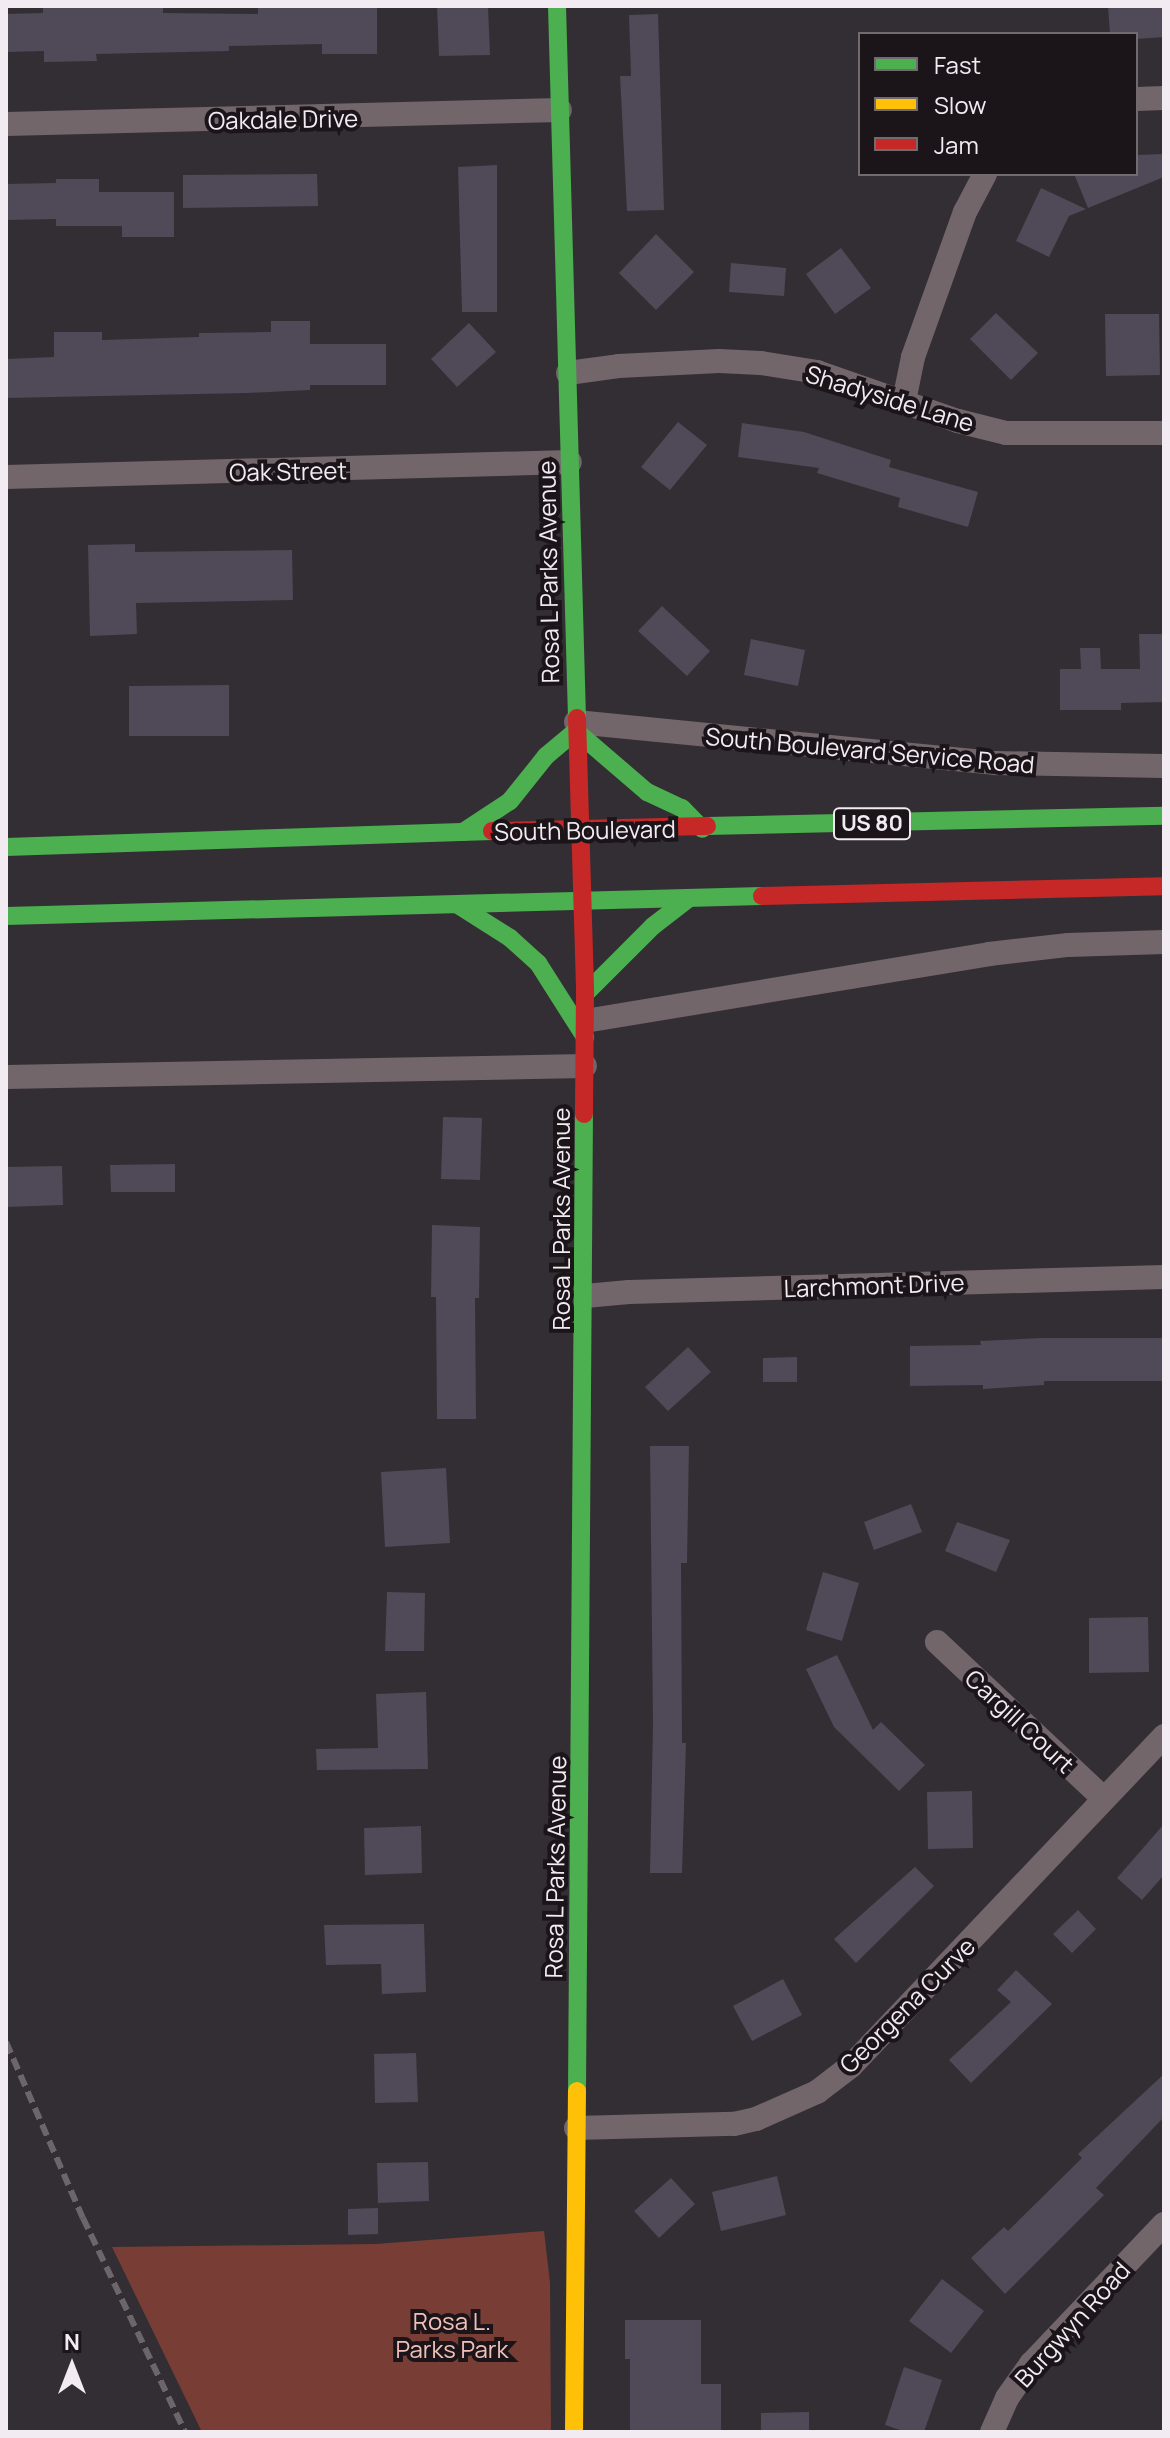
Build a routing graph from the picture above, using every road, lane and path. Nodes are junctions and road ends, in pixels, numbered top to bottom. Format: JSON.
{"nodes":[{"id":1,"x":557,"y":6,"type":"edge"},
{"id":2,"x":1164,"y":98,"type":"edge"},
{"id":3,"x":1138,"y":99,"type":"edge"},
{"id":4,"x":560,"y":110,"type":"junction"},
{"id":5,"x":6,"y":124,"type":"edge"},
{"id":6,"x":984,"y":176,"type":"edge"},
{"id":7,"x":568,"y":373,"type":"junction"},
{"id":8,"x":904,"y":401,"type":"junction"},
{"id":9,"x":1164,"y":433,"type":"edge"},
{"id":10,"x":570,"y":462,"type":"junction"},
{"id":11,"x":6,"y":477,"type":"edge"},
{"id":12,"x":576,"y":726,"type":"junction"},
{"id":13,"x":1164,"y":766,"type":"edge"},
{"id":14,"x":1164,"y":816,"type":"edge"},
{"id":15,"x":702,"y":829,"type":"junction"},
{"id":16,"x":580,"y":830,"type":"junction"},
{"id":17,"x":463,"y":832,"type":"junction"},
{"id":18,"x":6,"y":847,"type":"edge"},
{"id":19,"x":1164,"y":886,"type":"edge"},
{"id":20,"x":688,"y":899,"type":"junction"},
{"id":21,"x":583,"y":901,"type":"junction"},
{"id":22,"x":458,"y":905,"type":"junction"},
{"id":23,"x":6,"y":916,"type":"edge"},
{"id":24,"x":1164,"y":942,"type":"edge"},
{"id":25,"x":585,"y":994,"type":"junction"},
{"id":26,"x":585,"y":1030,"type":"junction"},
{"id":27,"x":585,"y":1066,"type":"junction"},
{"id":28,"x":6,"y":1077,"type":"edge"},
{"id":29,"x":1164,"y":1277,"type":"edge"},
{"id":30,"x":585,"y":1296,"type":"junction"},
{"id":31,"x":937,"y":1642,"type":"dead end"},
{"id":32,"x":1164,"y":1736,"type":"edge"},
{"id":33,"x":1104,"y":1799,"type":"junction"},
{"id":34,"x":576,"y":2128,"type":"junction"},
{"id":35,"x":1164,"y":2224,"type":"edge"},
{"id":36,"x":574,"y":2432,"type":"edge"},
{"id":37,"x":992,"y":2432,"type":"edge"}],
"edges":[{"from":1,"to":4,"type":"main road","name":"Rosa L Parks Avenue"},
{"from":2,"to":3,"type":"street"},
{"from":4,"to":5,"type":"street","name":"Oakdale Drive"},
{"from":4,"to":7,"type":"main road","name":"Rosa L Parks Avenue"},
{"from":6,"to":8,"type":"street"},
{"from":7,"to":8,"type":"street","name":"Shadyside Lane"},
{"from":7,"to":10,"type":"main road","name":"Rosa L Parks Avenue"},
{"from":8,"to":9,"type":"street","name":"Shadyside Lane"},
{"from":10,"to":11,"type":"street","name":"Oak Street"},
{"from":10,"to":12,"type":"main road","name":"Rosa L Parks Avenue"},
{"from":12,"to":13,"type":"street","name":"South Boulevard Service Road"},
{"from":12,"to":15,"type":"main road"},
{"from":12,"to":16,"type":"main road","name":"Rosa L Parks Avenue"},
{"from":12,"to":17,"type":"main road"},
{"from":14,"to":15,"type":"main road","name":"South Boulevard","number":"US 80"},
{"from":15,"to":16,"type":"main road","name":"South Boulevard","number":"US 80"},
{"from":16,"to":17,"type":"main road","name":"South Boulevard","number":"US 80"},
{"from":16,"to":21,"type":"main road","name":"Rosa L Parks Avenue"},
{"from":17,"to":18,"type":"main road","name":"South Boulevard","number":"US 80"},
{"from":19,"to":20,"type":"main road"},
{"from":20,"to":21,"type":"main road"},
{"from":20,"to":25,"type":"main road"},
{"from":21,"to":22,"type":"main road"},
{"from":21,"to":25,"type":"main road","name":"Rosa L Parks Avenue"},
{"from":22,"to":23,"type":"main road"},
{"from":22,"to":26,"type":"main road"},
{"from":24,"to":26,"type":"street"},
{"from":25,"to":26,"type":"main road","name":"Rosa L Parks Avenue"},
{"from":26,"to":27,"type":"main road","name":"Rosa L Parks Avenue"},
{"from":27,"to":28,"type":"street"},
{"from":27,"to":30,"type":"main road","name":"Rosa L Parks Avenue"},
{"from":29,"to":30,"type":"street","name":"Larchmont Drive"},
{"from":30,"to":34,"type":"main road","name":"Rosa L Parks Avenue"},
{"from":31,"to":33,"type":"street","name":"Cargill Court"},
{"from":32,"to":33,"type":"street","name":"Georgena Curve"},
{"from":33,"to":34,"type":"street","name":"Georgena Curve"},
{"from":34,"to":36,"type":"main road","name":"Rosa L Parks Avenue"},
{"from":35,"to":37,"type":"street","name":"Burgwyn Road"}]}
